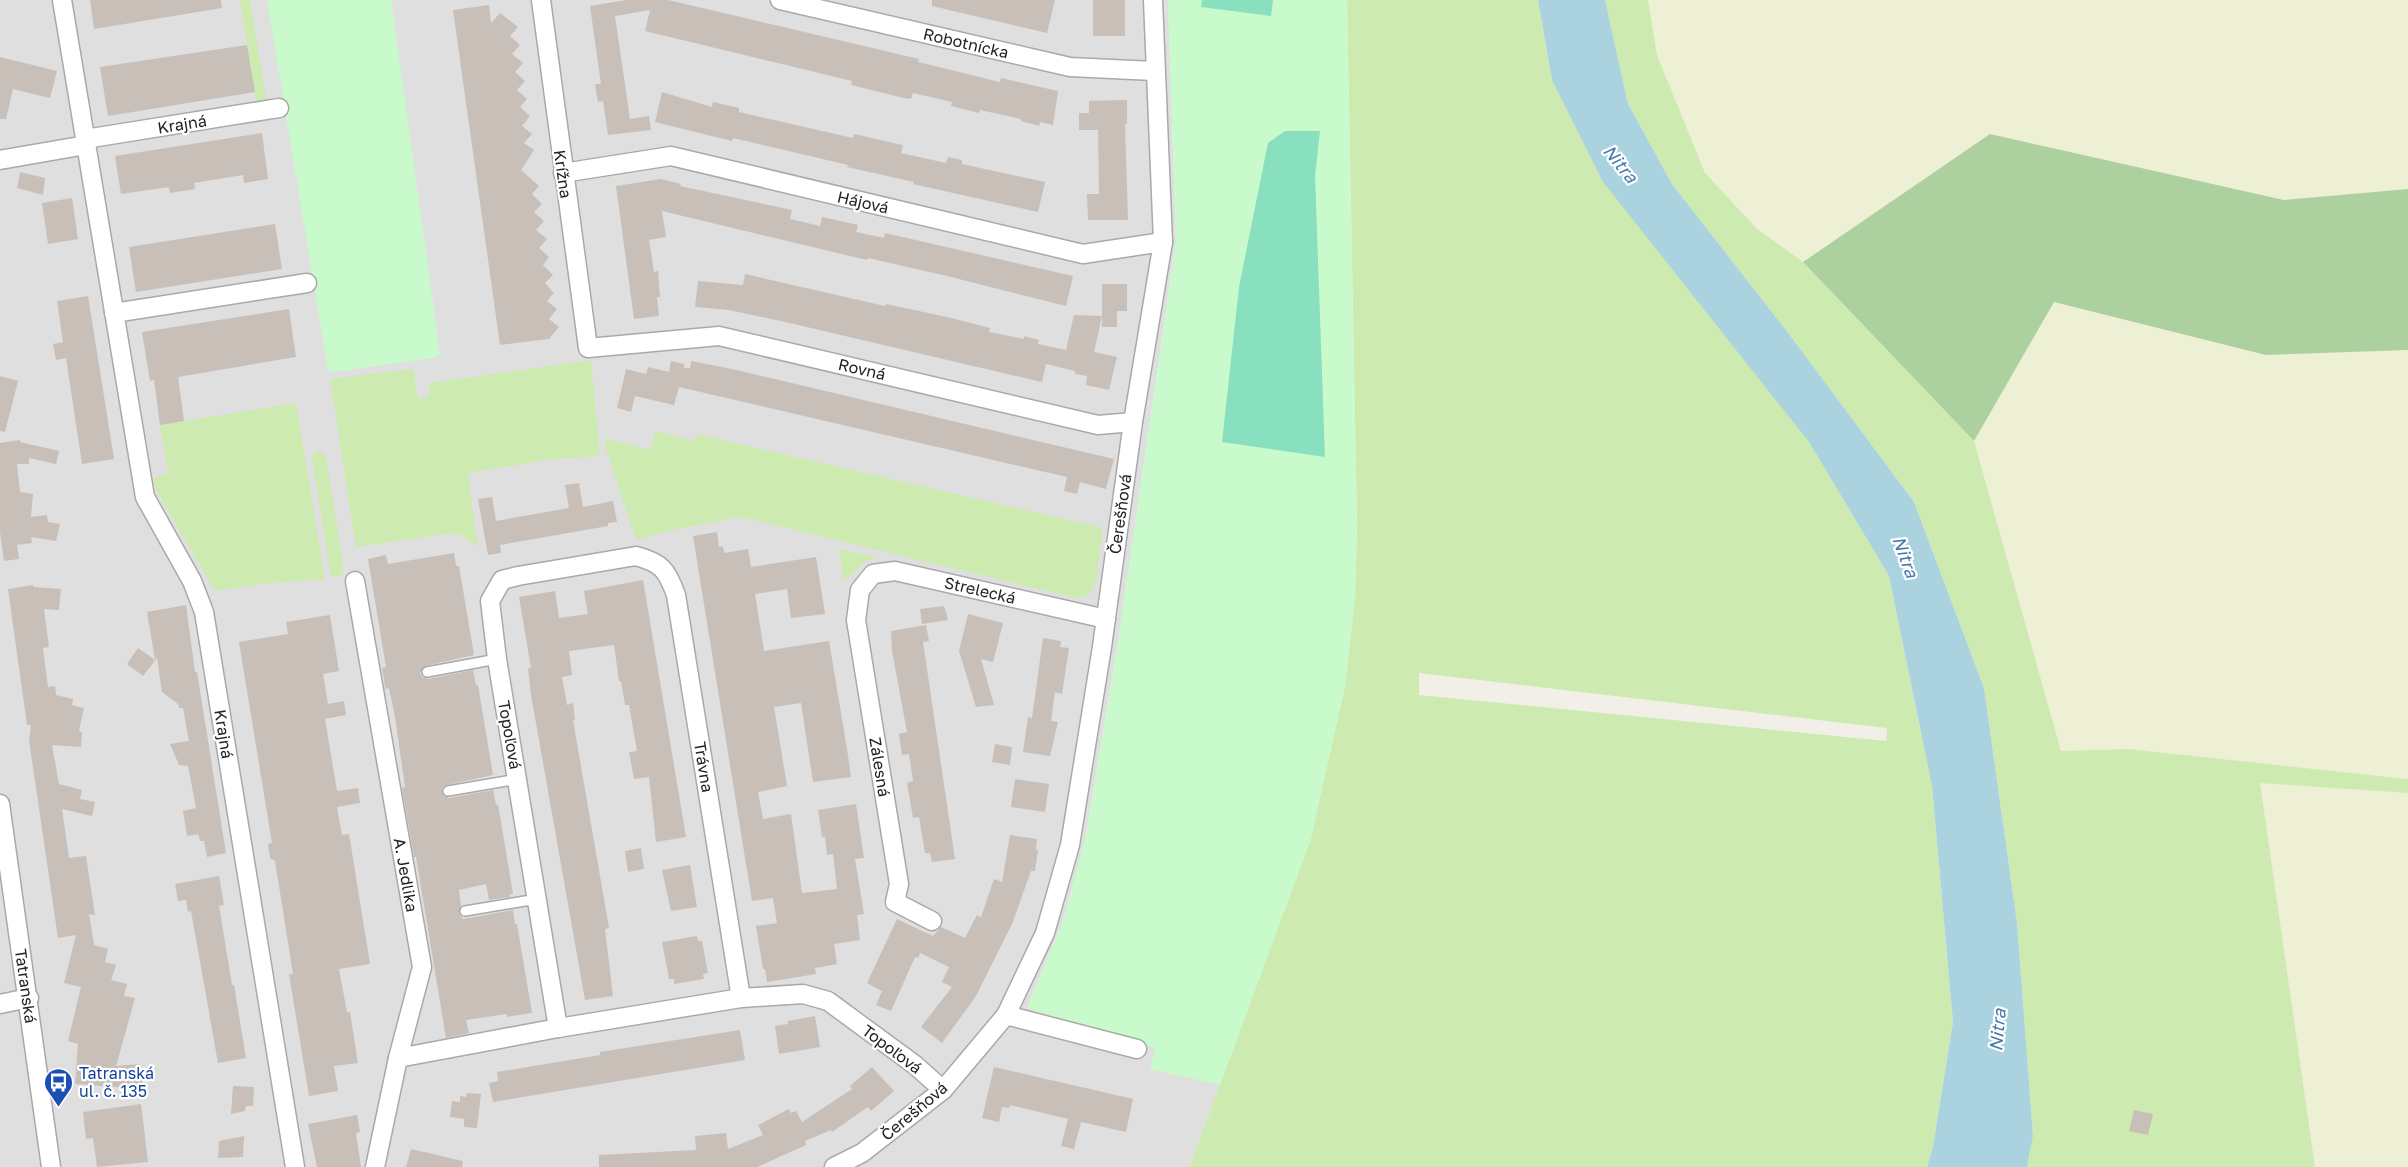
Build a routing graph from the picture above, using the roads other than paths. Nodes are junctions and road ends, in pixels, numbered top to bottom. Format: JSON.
{"nodes":[{"id":1,"x":62,"y":0,"type":"edge"},
{"id":2,"x":541,"y":0,"type":"edge"},
{"id":3,"x":780,"y":0,"type":"edge"},
{"id":4,"x":1153,"y":0,"type":"edge"},
{"id":5,"x":1154,"y":71,"type":"junction"},
{"id":6,"x":279,"y":108,"type":"dead end"},
{"id":7,"x":85,"y":142,"type":"junction"},
{"id":8,"x":0,"y":160,"type":"edge"},
{"id":9,"x":563,"y":173,"type":"junction"},
{"id":10,"x":1163,"y":242,"type":"junction"},
{"id":11,"x":307,"y":283,"type":"dead end"},
{"id":12,"x":114,"y":313,"type":"junction"},
{"id":13,"x":588,"y":348,"type":"joint"},
{"id":14,"x":1133,"y":422,"type":"junction"},
{"id":15,"x":636,"y":556,"type":"joint"},
{"id":16,"x":356,"y":581,"type":"dead end"},
{"id":17,"x":860,"y":590,"type":"joint"},
{"id":18,"x":1106,"y":619,"type":"junction"},
{"id":19,"x":497,"y":659,"type":"junction"},
{"id":20,"x":427,"y":672,"type":"dead end"},
{"id":21,"x":518,"y":779,"type":"junction"},
{"id":22,"x":448,"y":791,"type":"dead end"},
{"id":23,"x":0,"y":804,"type":"edge"},
{"id":24,"x":537,"y":899,"type":"junction"},
{"id":25,"x":465,"y":911,"type":"dead end"},
{"id":26,"x":932,"y":921,"type":"dead end"},
{"id":27,"x":28,"y":998,"type":"junction"},
{"id":28,"x":741,"y":998,"type":"junction"},
{"id":29,"x":0,"y":1004,"type":"edge"},
{"id":30,"x":1006,"y":1015,"type":"junction"},
{"id":31,"x":558,"y":1028,"type":"junction"},
{"id":32,"x":1137,"y":1049,"type":"dead end"},
{"id":33,"x":398,"y":1058,"type":"junction"},
{"id":34,"x":942,"y":1090,"type":"junction"},
{"id":35,"x":51,"y":1167,"type":"edge"},
{"id":36,"x":295,"y":1167,"type":"edge"},
{"id":37,"x":375,"y":1167,"type":"edge"},
{"id":38,"x":834,"y":1167,"type":"edge"}],
"edges":[{"from":1,"to":7,"type":"street","name":"Krajná"},
{"from":2,"to":9,"type":"street","name":"Krížna"},
{"from":3,"to":5,"type":"street","name":"Robotnícka"},
{"from":4,"to":5,"type":"street","name":"Čerešňová"},
{"from":5,"to":10,"type":"street","name":"Čerešňová"},
{"from":6,"to":7,"type":"street","name":"Krajná"},
{"from":7,"to":8,"type":"street"},
{"from":7,"to":12,"type":"street","name":"Krajná"},
{"from":9,"to":10,"type":"street","name":"Hájová"},
{"from":9,"to":13,"type":"street","name":"Krížna"},
{"from":10,"to":14,"type":"street","name":"Čerešňová"},
{"from":11,"to":12,"type":"street"},
{"from":12,"to":36,"type":"street","name":"Krajná"},
{"from":13,"to":14,"type":"street","name":"Rovná"},
{"from":14,"to":18,"type":"street","name":"Čerešňová"},
{"from":15,"to":19,"type":"street","name":"Topoľová"},
{"from":15,"to":28,"type":"street","name":"Trávna"},
{"from":16,"to":33,"type":"street","name":"A. Jedlika"},
{"from":17,"to":18,"type":"street","name":"Strelecká"},
{"from":17,"to":26,"type":"street","name":"Zálesná"},
{"from":18,"to":30,"type":"street","name":"Čerešňová"},
{"from":19,"to":20,"type":"lane"},
{"from":19,"to":21,"type":"street","name":"Topoľová"},
{"from":21,"to":22,"type":"lane"},
{"from":21,"to":24,"type":"street","name":"Topoľová"},
{"from":23,"to":27,"type":"street","name":"Tatranská"},
{"from":24,"to":25,"type":"lane"},
{"from":24,"to":31,"type":"street","name":"Topoľová"},
{"from":27,"to":29,"type":"street"},
{"from":27,"to":35,"type":"street","name":"Tatranská"},
{"from":28,"to":31,"type":"street","name":"Topoľová"},
{"from":28,"to":34,"type":"street","name":"Topoľová"},
{"from":30,"to":32,"type":"street"},
{"from":30,"to":34,"type":"street","name":"Čerešňová"},
{"from":31,"to":33,"type":"street","name":"Topoľová"},
{"from":33,"to":37,"type":"street","name":"A. Jedlika"},
{"from":34,"to":38,"type":"street","name":"Čerešňová"}]}
